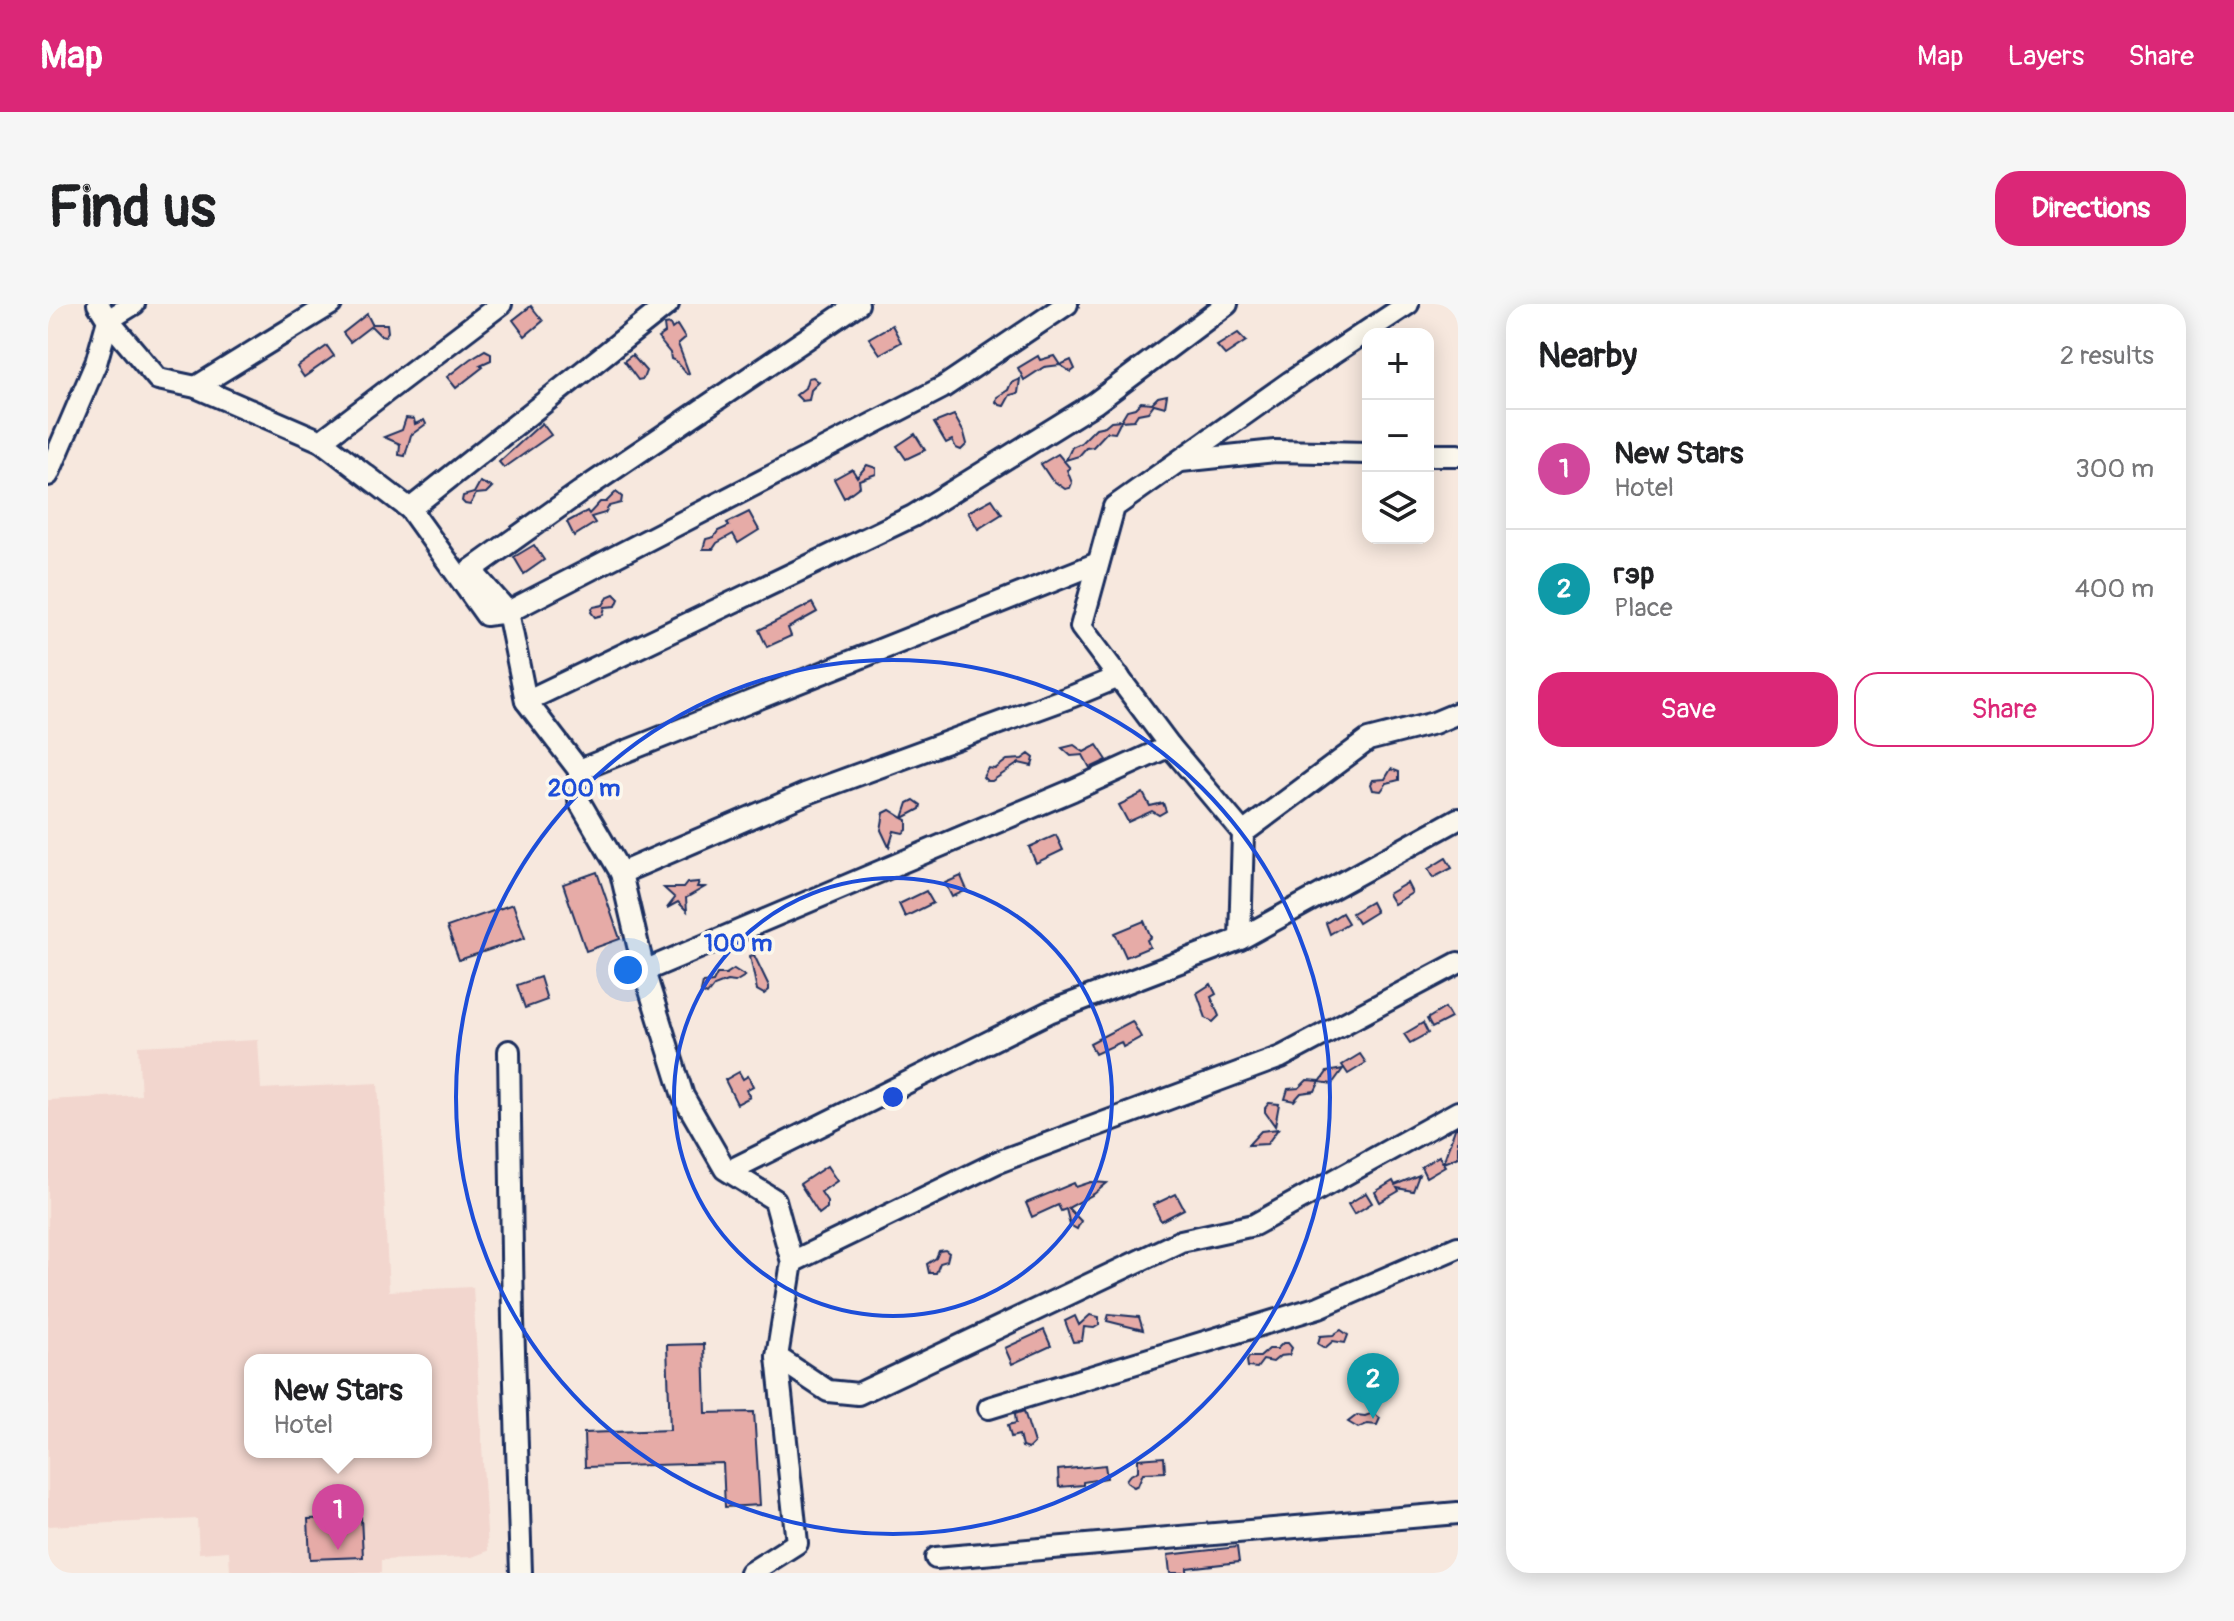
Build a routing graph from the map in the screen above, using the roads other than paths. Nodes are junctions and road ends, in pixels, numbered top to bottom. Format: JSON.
{"nodes":[{"id":1,"x":134,"y":304,"type":"edge"},
{"id":2,"x":331,"y":304,"type":"edge"},
{"id":3,"x":501,"y":304,"type":"edge"},
{"id":4,"x":668,"y":304,"type":"edge"},
{"id":5,"x":858,"y":304,"type":"edge"},
{"id":6,"x":1067,"y":304,"type":"edge"},
{"id":7,"x":1227,"y":304,"type":"edge"},
{"id":8,"x":1408,"y":304,"type":"edge"},
{"id":9,"x":103,"y":312,"type":"edge"},
{"id":10,"x":196,"y":387,"type":"junction"},
{"id":11,"x":321,"y":441,"type":"junction"},
{"id":12,"x":1362,"y":453,"type":"edge"},
{"id":13,"x":1434,"y":455,"type":"edge"},
{"id":14,"x":1458,"y":455,"type":"edge"},
{"id":15,"x":1177,"y":462,"type":"junction"},
{"id":16,"x":48,"y":475,"type":"edge"},
{"id":17,"x":410,"y":509,"type":"junction"},
{"id":18,"x":1098,"y":563,"type":"junction"},
{"id":19,"x":471,"y":570,"type":"junction"},
{"id":20,"x":508,"y":612,"type":"junction"},
{"id":21,"x":486,"y":615,"type":"junction"},
{"id":22,"x":1119,"y":677,"type":"junction"},
{"id":23,"x":526,"y":701,"type":"junction"},
{"id":24,"x":1458,"y":713,"type":"edge"},
{"id":25,"x":1170,"y":746,"type":"junction"},
{"id":26,"x":579,"y":770,"type":"junction"},
{"id":27,"x":1458,"y":819,"type":"edge"},
{"id":28,"x":1243,"y":833,"type":"junction"},
{"id":29,"x":621,"y":873,"type":"junction"},
{"id":30,"x":1240,"y":939,"type":"junction"},
{"id":31,"x":1458,"y":963,"type":"edge"},
{"id":32,"x":644,"y":971,"type":"junction"},
{"id":33,"x":509,"y":1051,"type":"dead end"},
{"id":34,"x":1458,"y":1112,"type":"edge"},
{"id":35,"x":729,"y":1171,"type":"junction"},
{"id":36,"x":1458,"y":1247,"type":"edge"},
{"id":37,"x":792,"y":1262,"type":"junction"},
{"id":38,"x":777,"y":1357,"type":"junction"},
{"id":39,"x":989,"y":1408,"type":"dead end"},
{"id":40,"x":1458,"y":1513,"type":"edge"},
{"id":41,"x":936,"y":1558,"type":"dead end"},
{"id":42,"x":521,"y":1573,"type":"edge"},
{"id":43,"x":750,"y":1573,"type":"edge"}],
"edges":[{"from":1,"to":9,"type":"street"},
{"from":2,"to":10,"type":"street"},
{"from":3,"to":11,"type":"street"},
{"from":4,"to":17,"type":"street"},
{"from":5,"to":19,"type":"street"},
{"from":6,"to":20,"type":"street"},
{"from":7,"to":23,"type":"street"},
{"from":8,"to":15,"type":"street"},
{"from":9,"to":10,"type":"street"},
{"from":9,"to":16,"type":"street"},
{"from":10,"to":11,"type":"street"},
{"from":11,"to":17,"type":"street"},
{"from":12,"to":15,"type":"street"},
{"from":13,"to":14,"type":"street"},
{"from":15,"to":18,"type":"street"},
{"from":17,"to":21,"type":"street"},
{"from":18,"to":22,"type":"street"},
{"from":18,"to":26,"type":"street"},
{"from":19,"to":20,"type":"street"},
{"from":19,"to":21,"type":"street"},
{"from":20,"to":21,"type":"street"},
{"from":20,"to":23,"type":"street"},
{"from":22,"to":25,"type":"street"},
{"from":22,"to":29,"type":"street"},
{"from":23,"to":26,"type":"street"},
{"from":24,"to":28,"type":"street"},
{"from":25,"to":28,"type":"street"},
{"from":25,"to":32,"type":"street"},
{"from":26,"to":29,"type":"street"},
{"from":27,"to":30,"type":"street"},
{"from":28,"to":30,"type":"street"},
{"from":29,"to":32,"type":"street"},
{"from":30,"to":35,"type":"street"},
{"from":31,"to":37,"type":"street"},
{"from":32,"to":35,"type":"street"},
{"from":33,"to":42,"type":"street"},
{"from":34,"to":38,"type":"street"},
{"from":35,"to":37,"type":"street"},
{"from":36,"to":39,"type":"street"},
{"from":37,"to":38,"type":"street"},
{"from":38,"to":43,"type":"street"},
{"from":40,"to":41,"type":"street"}]}
